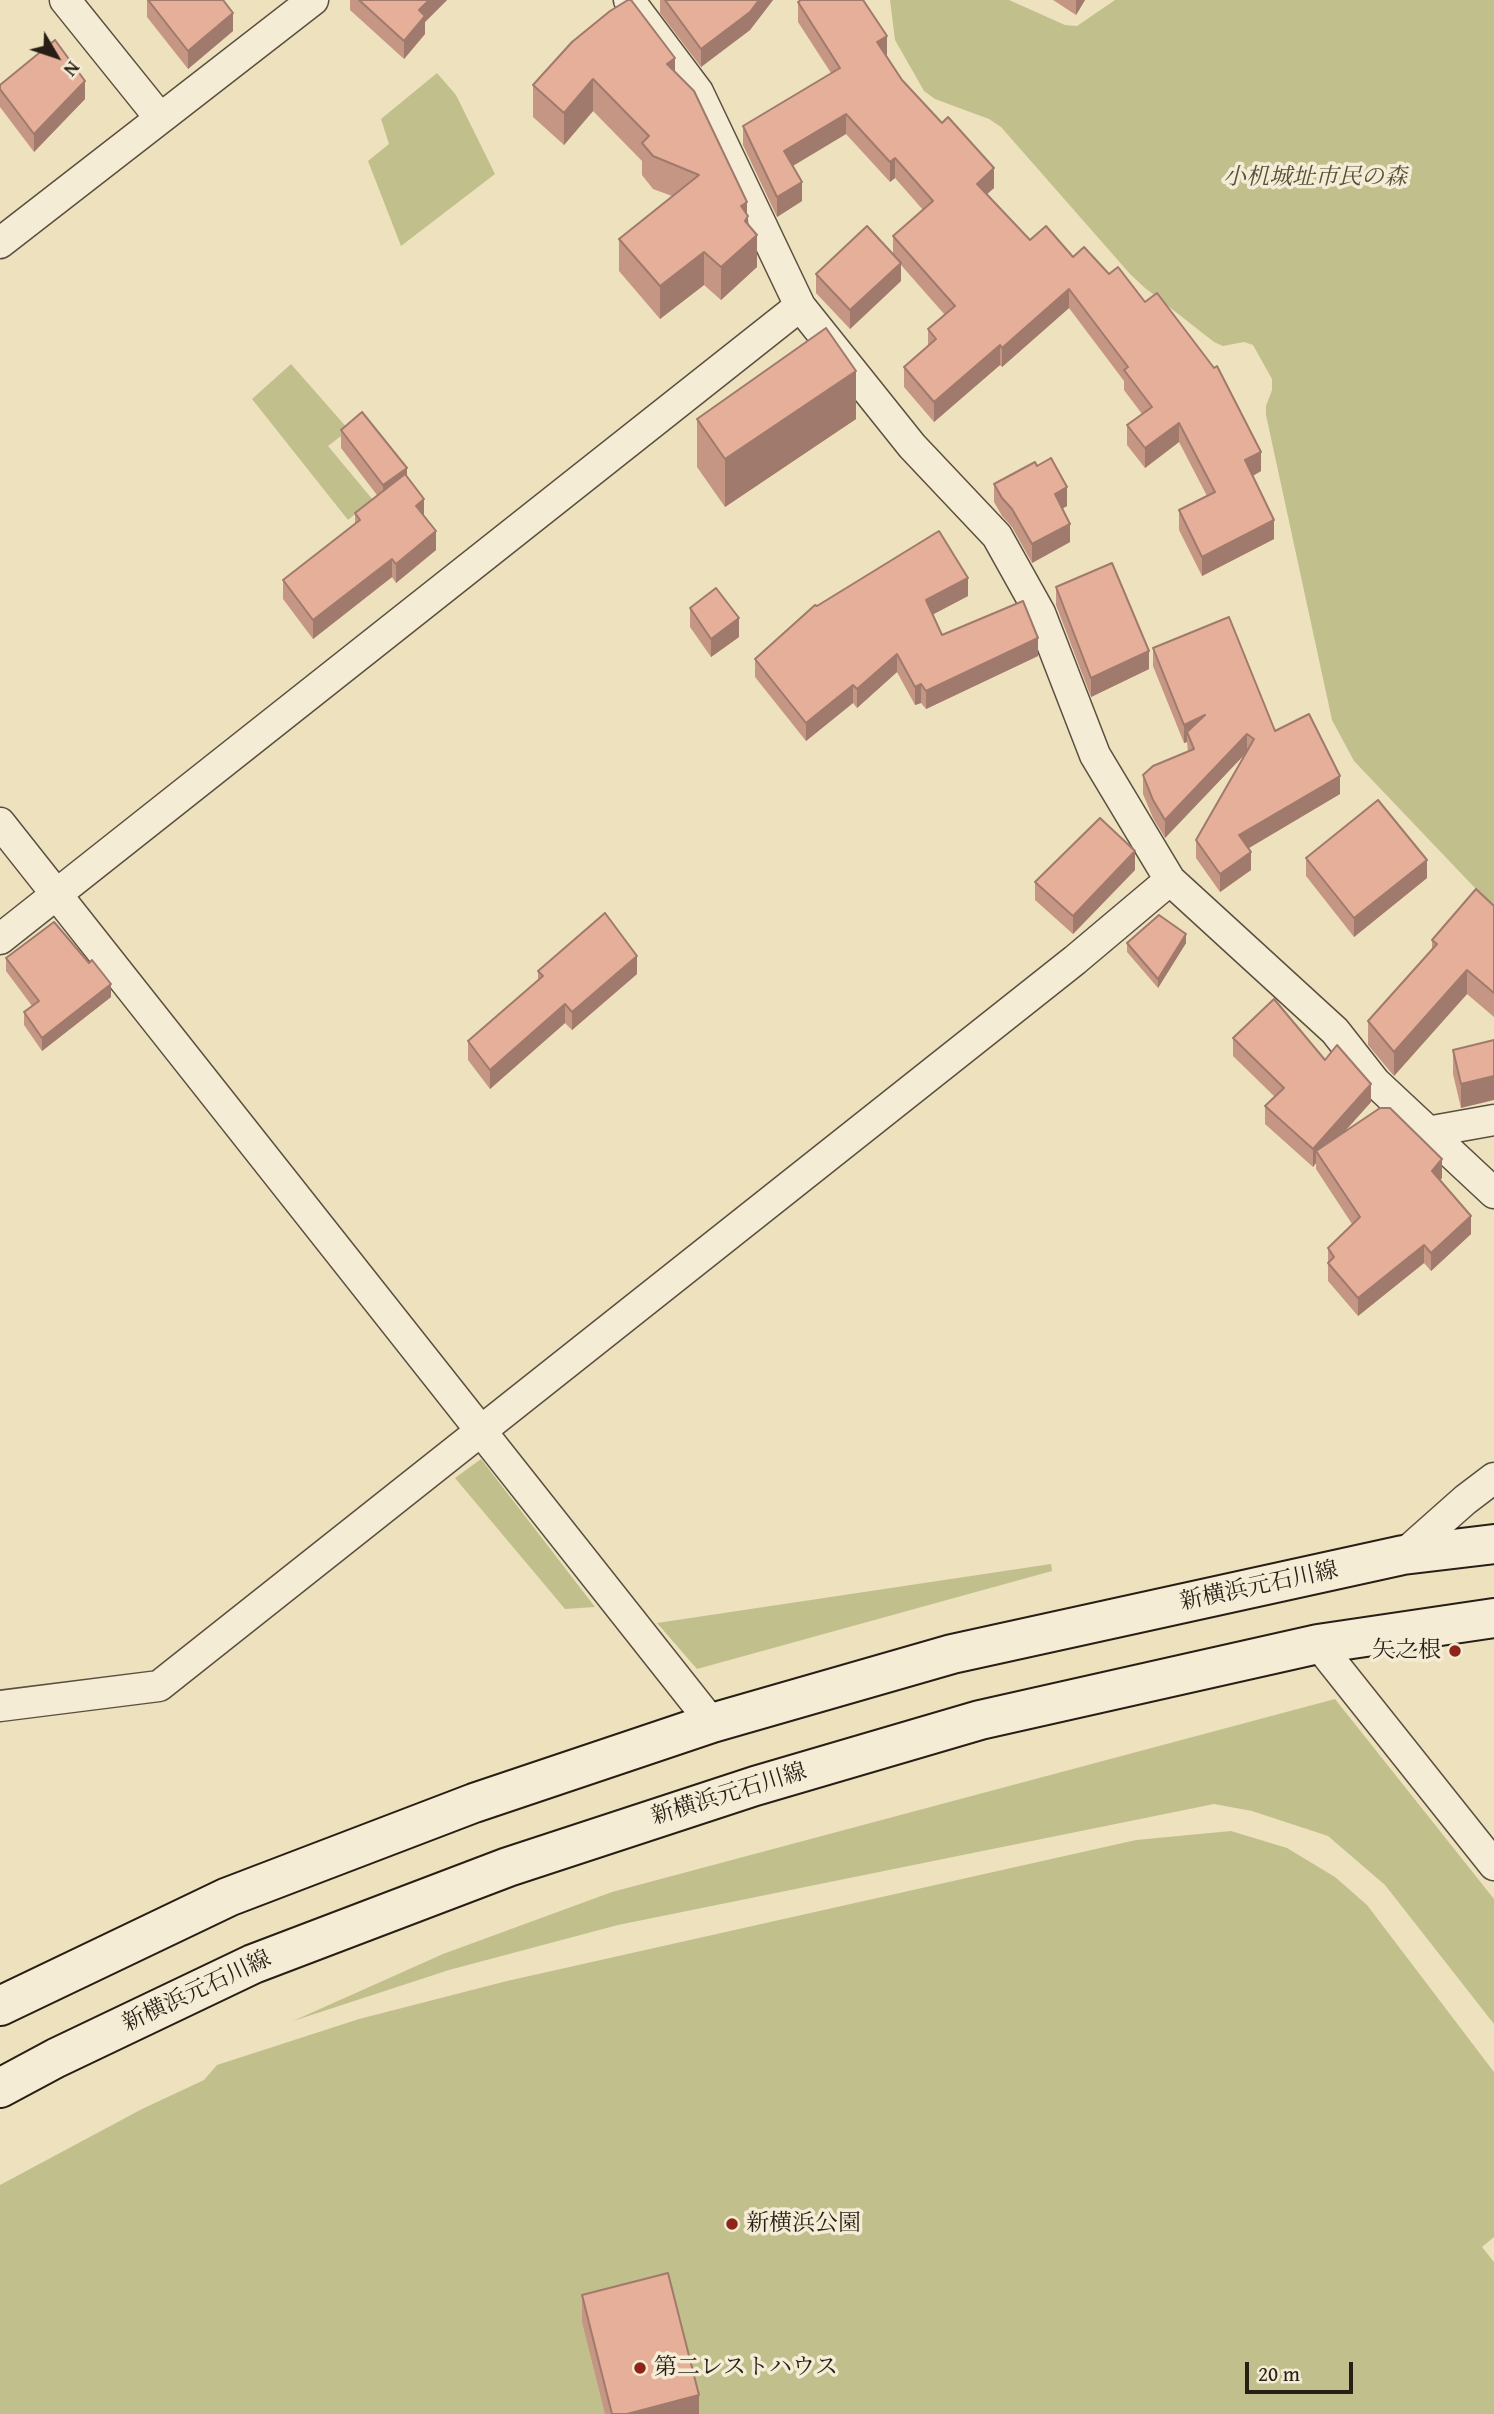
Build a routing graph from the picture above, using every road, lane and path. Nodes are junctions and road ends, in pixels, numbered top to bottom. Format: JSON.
{"nodes":[{"id":1,"x":65,"y":0,"type":"edge"},
{"id":2,"x":313,"y":0,"type":"edge"},
{"id":3,"x":629,"y":0,"type":"edge"},
{"id":4,"x":160,"y":118,"type":"junction"},
{"id":5,"x":0,"y":243,"type":"edge"},
{"id":6,"x":800,"y":306,"type":"junction"},
{"id":7,"x":0,"y":823,"type":"edge"},
{"id":8,"x":1170,"y":880,"type":"junction"},
{"id":9,"x":58,"y":895,"type":"junction"},
{"id":10,"x":0,"y":939,"type":"edge"},
{"id":11,"x":1494,"y":1120,"type":"edge"},
{"id":12,"x":1427,"y":1132,"type":"junction"},
{"id":13,"x":1494,"y":1193,"type":"edge"},
{"id":14,"x":482,"y":1430,"type":"junction"},
{"id":15,"x":1494,"y":1478,"type":"edge"},
{"id":16,"x":1494,"y":1544,"type":"edge"},
{"id":17,"x":1403,"y":1555,"type":"junction"},
{"id":18,"x":1494,"y":1618,"type":"edge"},
{"id":19,"x":1318,"y":1644,"type":"junction"},
{"id":20,"x":0,"y":1706,"type":"edge"},
{"id":21,"x":712,"y":1723,"type":"junction"},
{"id":22,"x":1494,"y":1865,"type":"edge"},
{"id":23,"x":0,"y":2006,"type":"edge"},
{"id":24,"x":0,"y":2088,"type":"edge"}],
"edges":[{"from":1,"to":4,"type":"street"},
{"from":2,"to":4,"type":"street"},
{"from":3,"to":6,"type":"street"},
{"from":4,"to":5,"type":"street"},
{"from":6,"to":8,"type":"street"},
{"from":6,"to":9,"type":"street"},
{"from":7,"to":9,"type":"street"},
{"from":8,"to":12,"type":"street"},
{"from":8,"to":14,"type":"street"},
{"from":9,"to":10,"type":"street"},
{"from":9,"to":14,"type":"street"},
{"from":11,"to":12,"type":"street"},
{"from":12,"to":13,"type":"street"},
{"from":14,"to":20,"type":"street"},
{"from":14,"to":21,"type":"street"},
{"from":15,"to":17,"type":"street"},
{"from":16,"to":17,"type":"street","name":"新横浜元石川線"},
{"from":17,"to":21,"type":"street","name":"新横浜元石川線"},
{"from":18,"to":19,"type":"street","name":"新横浜元石川線"},
{"from":19,"to":22,"type":"street"},
{"from":19,"to":24,"type":"street","name":"新横浜元石川線"},
{"from":21,"to":23,"type":"street","name":"新横浜元石川線"}]}
